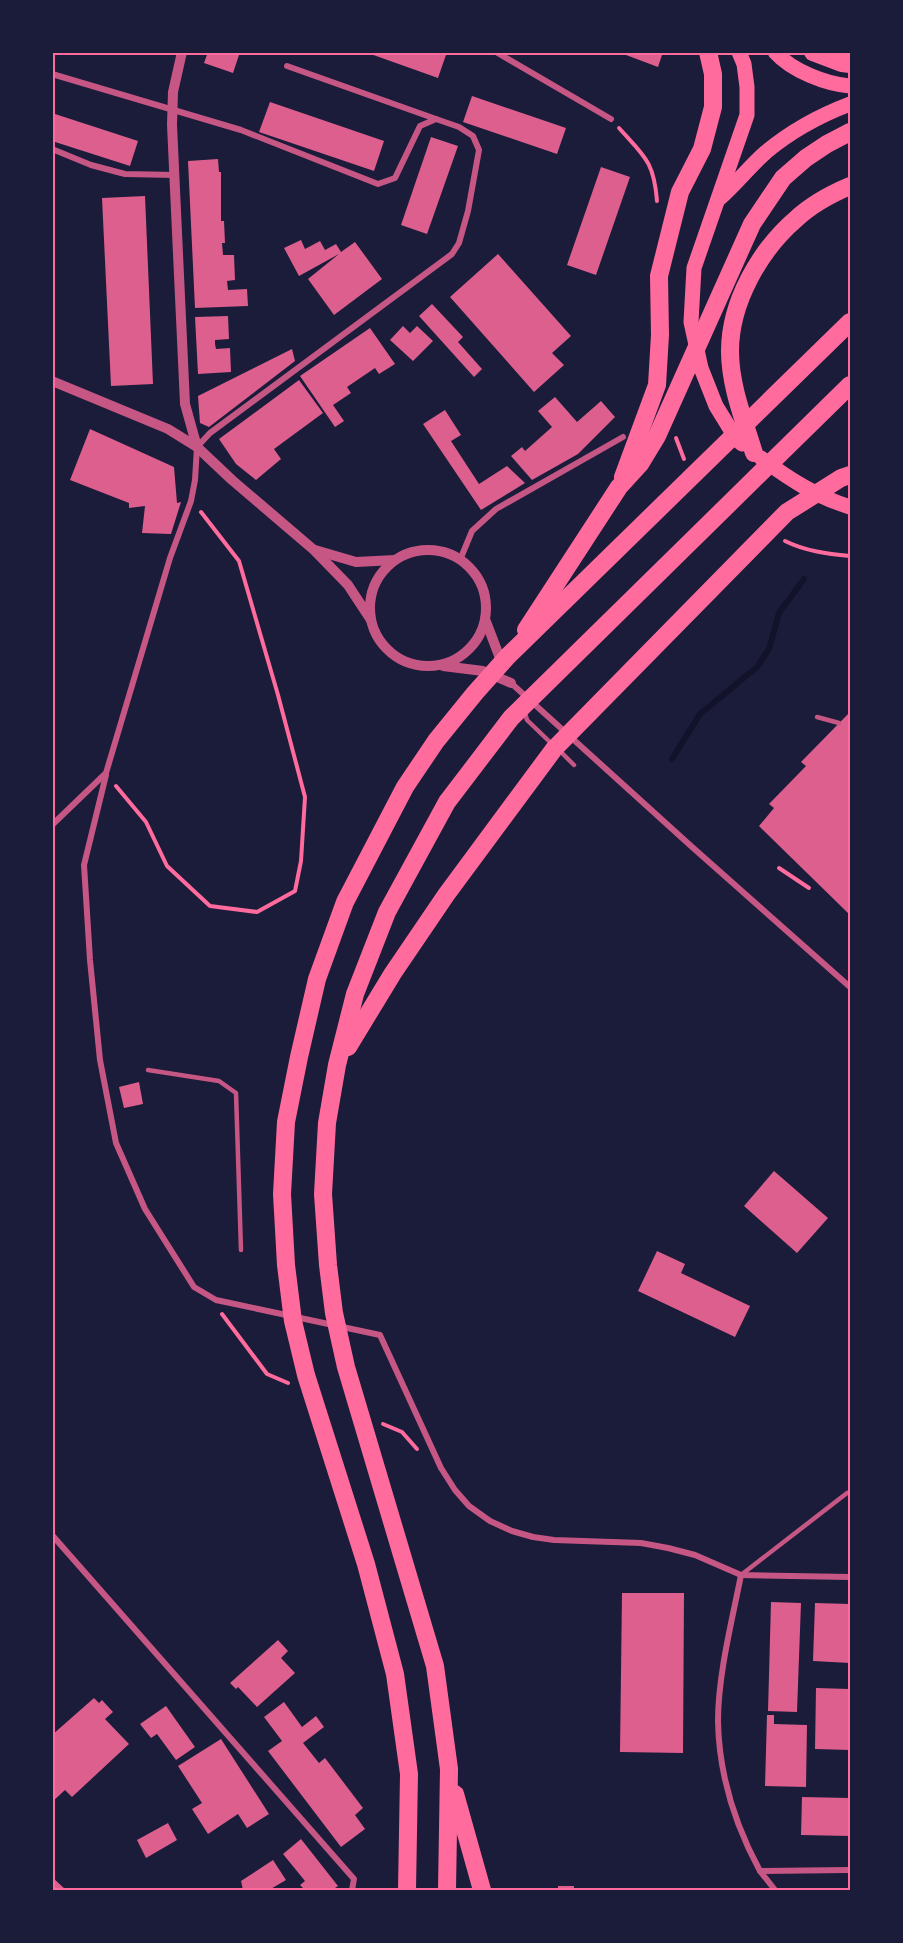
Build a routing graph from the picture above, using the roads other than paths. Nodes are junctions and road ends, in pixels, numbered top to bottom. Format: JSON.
{"nodes":[{"id":1,"x":182,"y":52,"type":"edge"},
{"id":2,"x":496,"y":52,"type":"edge"},
{"id":3,"x":708,"y":52,"type":"edge"},
{"id":4,"x":740,"y":52,"type":"edge"},
{"id":5,"x":775,"y":52,"type":"edge"},
{"id":6,"x":813,"y":52,"type":"edge"},
{"id":7,"x":850,"y":64,"type":"edge"},
{"id":8,"x":287,"y":66,"type":"dead end"},
{"id":9,"x":52,"y":74,"type":"edge"},
{"id":10,"x":849,"y":86,"type":"edge"},
{"id":11,"x":850,"y":104,"type":"edge"},
{"id":12,"x":172,"y":110,"type":"junction"},
{"id":13,"x":436,"y":119,"type":"junction"},
{"id":14,"x":611,"y":119,"type":"dead end"},
{"id":15,"x":850,"y":132,"type":"edge"},
{"id":16,"x":52,"y":149,"type":"edge"},
{"id":17,"x":175,"y":175,"type":"junction"},
{"id":18,"x":850,"y":186,"type":"edge"},
{"id":19,"x":718,"y":201,"type":"junction"},
{"id":20,"x":850,"y":321,"type":"edge"},
{"id":21,"x":52,"y":381,"type":"edge"},
{"id":22,"x":850,"y":385,"type":"edge"},
{"id":23,"x":623,"y":437,"type":"dead end"},
{"id":24,"x":197,"y":447,"type":"junction"},
{"id":25,"x":754,"y":453,"type":"junction"},
{"id":26,"x":850,"y":475,"type":"edge"},
{"id":27,"x":619,"y":487,"type":"junction"},
{"id":28,"x":850,"y":507,"type":"edge"},
{"id":29,"x":315,"y":550,"type":"junction"},
{"id":30,"x":395,"y":560,"type":"junction"},
{"id":31,"x":460,"y":560,"type":"junction"},
{"id":32,"x":485,"y":619,"type":"junction"},
{"id":33,"x":371,"y":620,"type":"junction"},
{"id":34,"x":508,"y":656,"type":"junction"},
{"id":35,"x":440,"y":665,"type":"junction"},
{"id":36,"x":514,"y":685,"type":"junction"},
{"id":37,"x":817,"y":717,"type":"dead end"},
{"id":38,"x":839,"y":723,"type":"dead end"},
{"id":39,"x":574,"y":765,"type":"dead end"},
{"id":40,"x":106,"y":773,"type":"junction"},
{"id":41,"x":52,"y":825,"type":"edge"},
{"id":42,"x":850,"y":987,"type":"edge"},
{"id":43,"x":337,"y":1065,"type":"junction"},
{"id":44,"x":148,"y":1070,"type":"dead end"},
{"id":45,"x":240,"y":1250,"type":"dead end"},
{"id":46,"x":847,"y":1493,"type":"dead end"},
{"id":47,"x":52,"y":1535,"type":"edge"},
{"id":48,"x":741,"y":1575,"type":"junction"},
{"id":49,"x":850,"y":1577,"type":"edge"},
{"id":50,"x":449,"y":1769,"type":"junction"},
{"id":51,"x":850,"y":1870,"type":"edge"},
{"id":52,"x":760,"y":1871,"type":"junction"},
{"id":53,"x":352,"y":1890,"type":"edge"},
{"id":54,"x":407,"y":1890,"type":"edge"},
{"id":55,"x":447,"y":1890,"type":"edge"},
{"id":56,"x":482,"y":1890,"type":"edge"},
{"id":57,"x":775,"y":1890,"type":"edge"}],
"edges":[{"from":1,"to":12,"type":"street"},
{"from":2,"to":14,"type":"street"},
{"from":3,"to":27,"type":"highway"},
{"from":4,"to":19,"type":"main road"},
{"from":5,"to":10,"type":"main road"},
{"from":6,"to":7,"type":"highway"},
{"from":8,"to":13,"type":"street"},
{"from":9,"to":12,"type":"street"},
{"from":11,"to":19,"type":"main road"},
{"from":12,"to":13,"type":"street"},
{"from":12,"to":17,"type":"street"},
{"from":13,"to":24,"type":"street"},
{"from":15,"to":27,"type":"highway"},
{"from":16,"to":17,"type":"street"},
{"from":17,"to":24,"type":"street"},
{"from":18,"to":25,"type":"highway"},
{"from":19,"to":25,"type":"main road"},
{"from":20,"to":34,"type":"highway"},
{"from":21,"to":24,"type":"street"},
{"from":22,"to":43,"type":"highway"},
{"from":23,"to":31,"type":"street"},
{"from":24,"to":29,"type":"street"},
{"from":24,"to":40,"type":"street"},
{"from":25,"to":28,"type":"main road"},
{"from":26,"to":43,"type":"highway"},
{"from":27,"to":34,"type":"highway"},
{"from":29,"to":30,"type":"street"},
{"from":29,"to":33,"type":"street"},
{"from":30,"to":31,"type":"street"},
{"from":30,"to":33,"type":"street"},
{"from":31,"to":32,"type":"street"},
{"from":32,"to":35,"type":"street"},
{"from":32,"to":36,"type":"street"},
{"from":33,"to":35,"type":"street"},
{"from":34,"to":54,"type":"highway"},
{"from":35,"to":36,"type":"street"},
{"from":36,"to":39,"type":"lane"},
{"from":36,"to":42,"type":"street"},
{"from":37,"to":38,"type":"lane"},
{"from":40,"to":41,"type":"street"},
{"from":40,"to":48,"type":"street"},
{"from":43,"to":50,"type":"highway"},
{"from":44,"to":45,"type":"lane"},
{"from":46,"to":48,"type":"lane"},
{"from":47,"to":53,"type":"street"},
{"from":48,"to":49,"type":"street"},
{"from":48,"to":52,"type":"street"},
{"from":50,"to":55,"type":"highway"},
{"from":50,"to":56,"type":"highway"},
{"from":51,"to":52,"type":"street"},
{"from":52,"to":57,"type":"street"}]}
